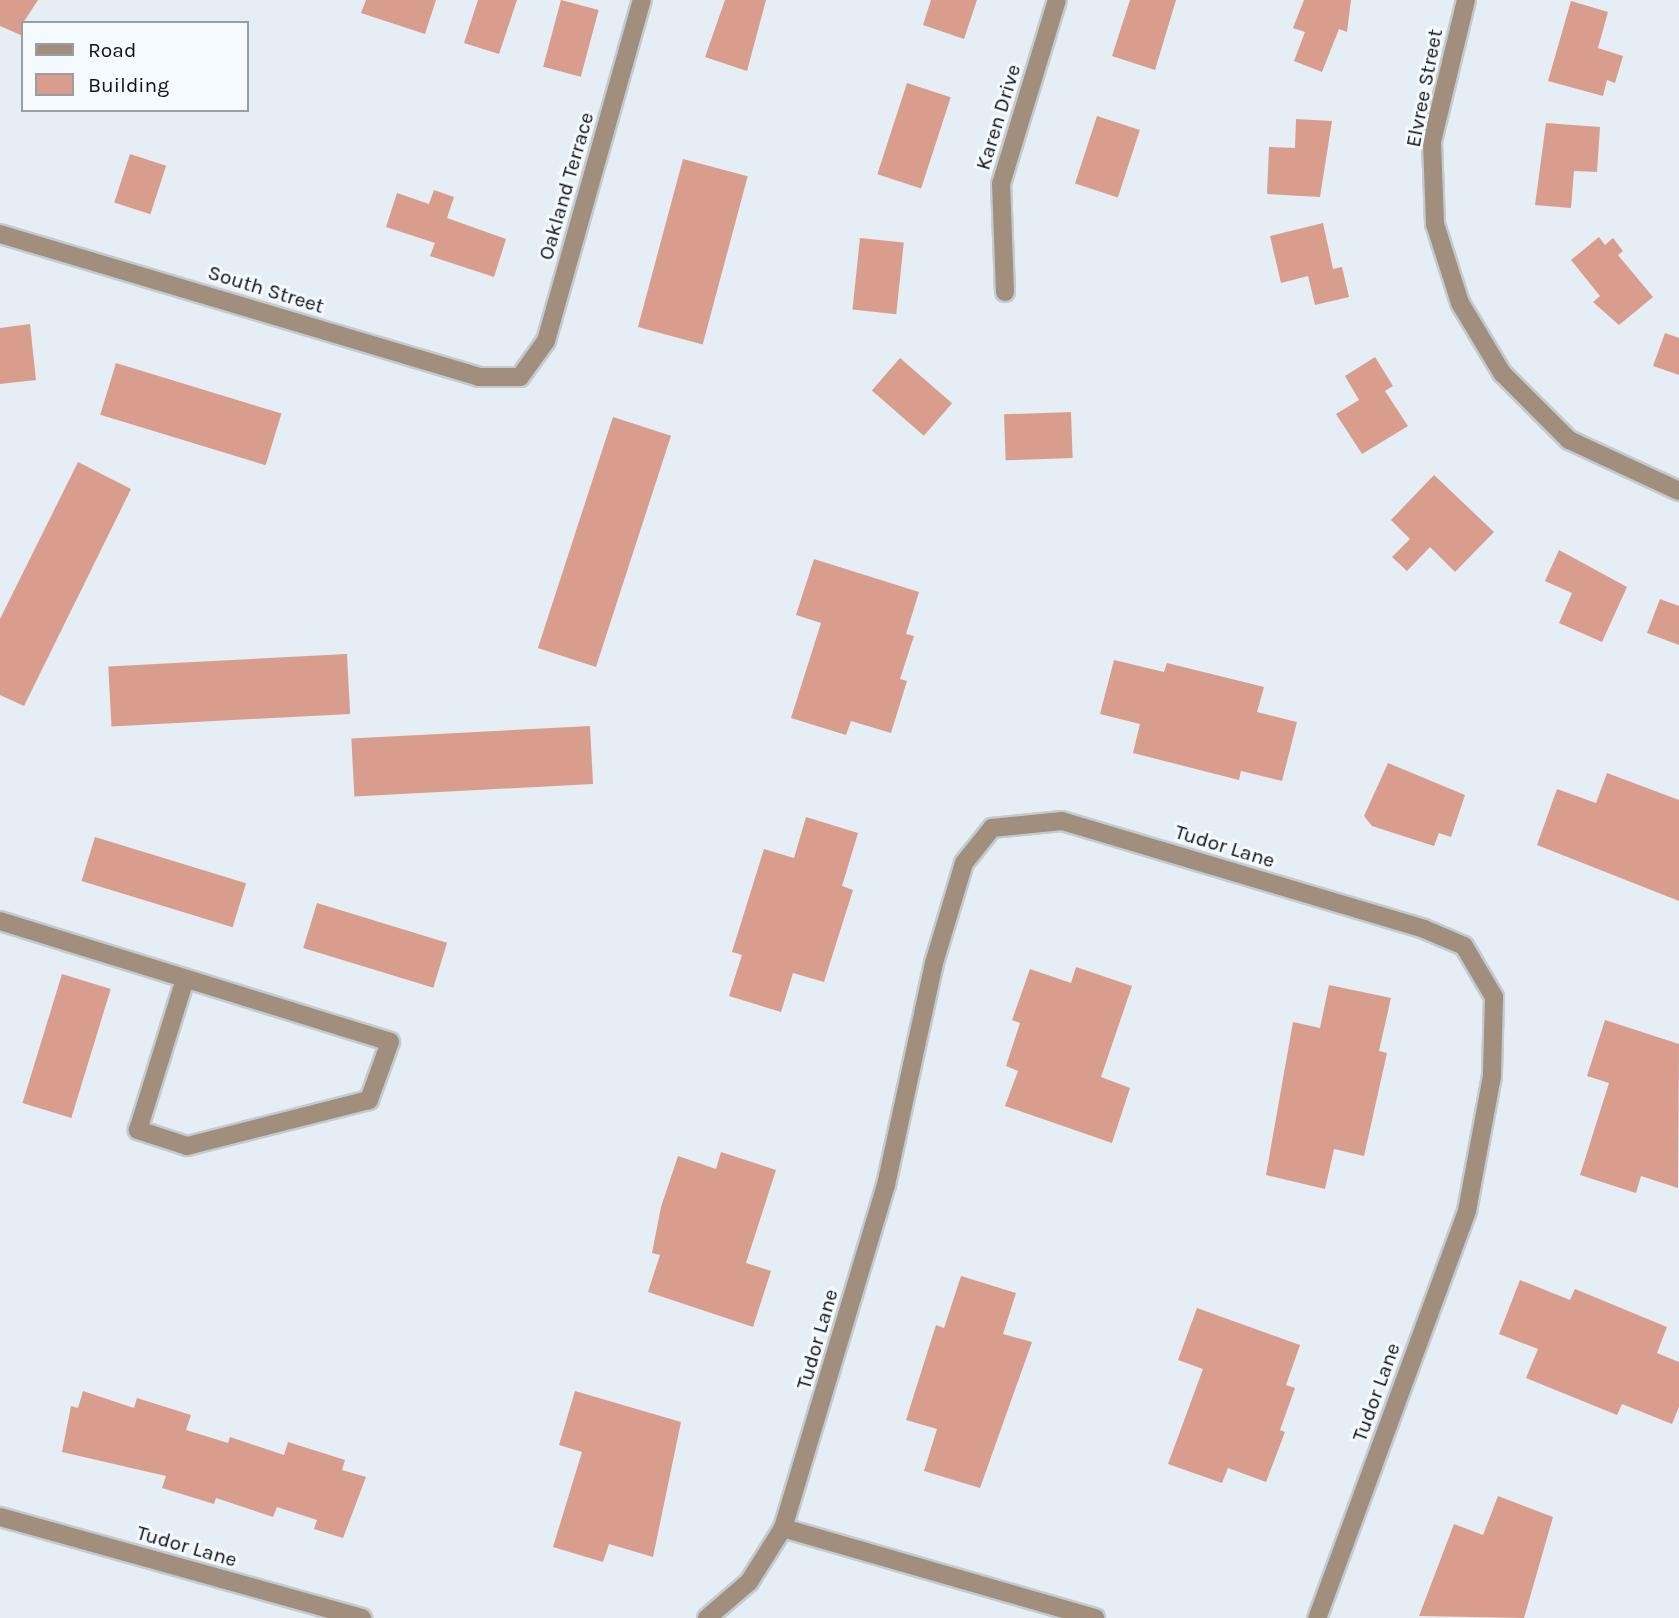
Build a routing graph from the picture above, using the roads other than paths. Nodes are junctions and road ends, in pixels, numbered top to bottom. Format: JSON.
{"nodes":[{"id":1,"x":642,"y":0,"type":"edge"},
{"id":2,"x":1057,"y":0,"type":"edge"},
{"id":3,"x":1466,"y":0,"type":"edge"},
{"id":4,"x":0,"y":234,"type":"edge"},
{"id":5,"x":1005,"y":292,"type":"dead end"},
{"id":6,"x":520,"y":377,"type":"joint"},
{"id":7,"x":1679,"y":491,"type":"edge"},
{"id":8,"x":0,"y":921,"type":"edge"},
{"id":9,"x":185,"y":978,"type":"junction"},
{"id":10,"x":0,"y":1517,"type":"edge"},
{"id":11,"x":783,"y":1528,"type":"junction"},
{"id":12,"x":362,"y":1618,"type":"edge"},
{"id":13,"x":707,"y":1618,"type":"edge"},
{"id":14,"x":1095,"y":1618,"type":"edge"},
{"id":15,"x":1317,"y":1618,"type":"edge"}],
"edges":[{"from":1,"to":6,"type":"street","name":"Oakland Terrace"},
{"from":2,"to":5,"type":"street","name":"Karen Drive"},
{"from":3,"to":7,"type":"street","name":"Elvree Street"},
{"from":4,"to":6,"type":"street","name":"South Street"},
{"from":8,"to":9,"type":"street"},
{"from":9,"to":9,"type":"street"},
{"from":10,"to":12,"type":"street","name":"Tudor Lane"},
{"from":11,"to":13,"type":"street","name":"Tudor Lane"},
{"from":11,"to":14,"type":"street"},
{"from":11,"to":15,"type":"street","name":"Tudor Lane"}]}
